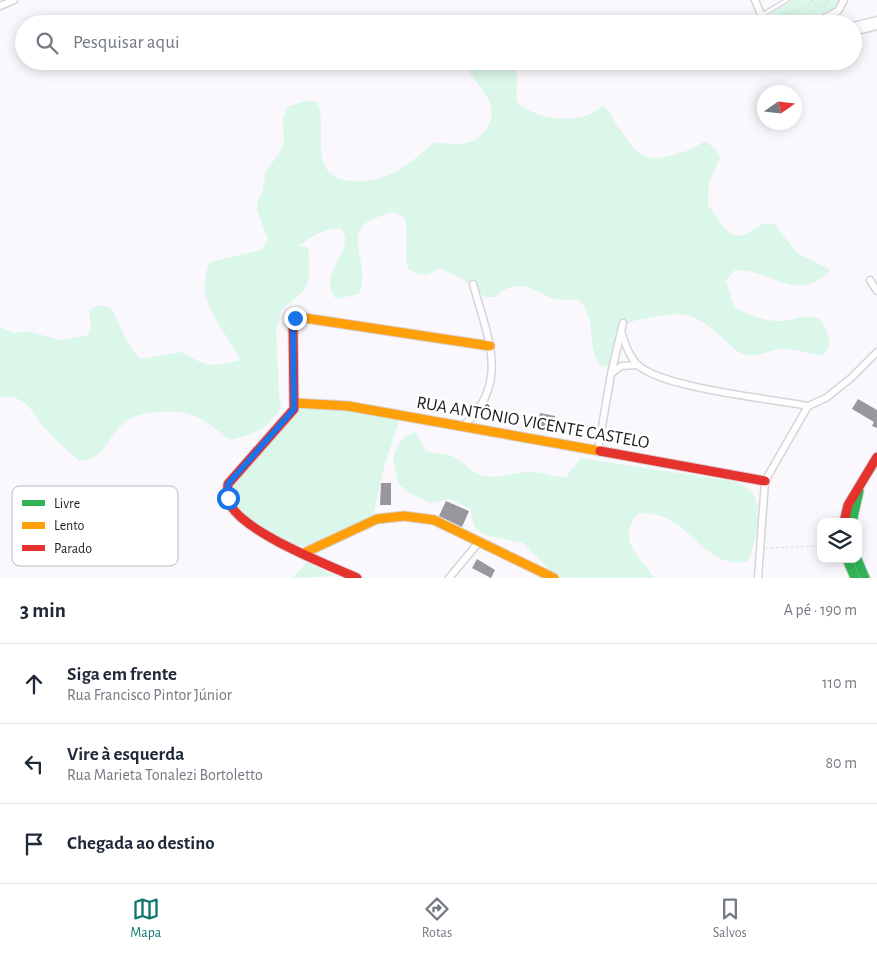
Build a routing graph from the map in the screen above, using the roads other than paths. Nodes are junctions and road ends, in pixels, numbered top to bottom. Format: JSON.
{"nodes":[{"id":1,"x":14,"y":0,"type":"edge"},
{"id":2,"x":755,"y":0,"type":"edge"},
{"id":3,"x":787,"y":0,"type":"edge"},
{"id":4,"x":844,"y":0,"type":"edge"},
{"id":5,"x":0,"y":6,"type":"edge"},
{"id":6,"x":760,"y":15,"type":"edge"},
{"id":7,"x":762,"y":15,"type":"edge"},
{"id":8,"x":829,"y":15,"type":"edge"},
{"id":9,"x":877,"y":20,"type":"edge"},
{"id":10,"x":862,"y":24,"type":"edge"},
{"id":11,"x":877,"y":26,"type":"edge"},
{"id":12,"x":862,"y":30,"type":"edge"},
{"id":13,"x":870,"y":280,"type":"dead end"},
{"id":14,"x":473,"y":284,"type":"dead end"},
{"id":15,"x":877,"y":291,"type":"edge"},
{"id":16,"x":623,"y":323,"type":"dead end"},
{"id":17,"x":621,"y":331,"type":"junction"},
{"id":18,"x":490,"y":346,"type":"junction"},
{"id":19,"x":877,"y":352,"type":"edge"},
{"id":20,"x":638,"y":365,"type":"junction"},
{"id":21,"x":611,"y":374,"type":"junction"},
{"id":22,"x":295,"y":403,"type":"junction"},
{"id":23,"x":808,"y":406,"type":"junction"},
{"id":24,"x":464,"y":425,"type":"junction"},
{"id":25,"x":598,"y":450,"type":"junction"},
{"id":26,"x":877,"y":457,"type":"edge"},
{"id":27,"x":863,"y":476,"type":"junction"},
{"id":28,"x":765,"y":481,"type":"junction"},
{"id":29,"x":845,"y":518,"type":"edge"},
{"id":30,"x":853,"y":518,"type":"edge"},
{"id":31,"x":480,"y":542,"type":"junction"},
{"id":32,"x":306,"y":552,"type":"junction"},
{"id":33,"x":849,"y":563,"type":"edge"},
{"id":34,"x":859,"y":563,"type":"edge"},
{"id":35,"x":357,"y":578,"type":"edge"},
{"id":36,"x":449,"y":578,"type":"edge"},
{"id":37,"x":554,"y":578,"type":"edge"},
{"id":38,"x":758,"y":578,"type":"edge"},
{"id":39,"x":855,"y":578,"type":"edge"},
{"id":40,"x":865,"y":578,"type":"edge"}],
"edges":[{"from":1,"to":5,"type":"street"},
{"from":2,"to":6,"type":"street"},
{"from":3,"to":7,"type":"lane"},
{"from":4,"to":8,"type":"street"},
{"from":9,"to":10,"type":"street"},
{"from":11,"to":12,"type":"street"},
{"from":13,"to":15,"type":"street"},
{"from":14,"to":18,"type":"street"},
{"from":16,"to":17,"type":"street"},
{"from":17,"to":20,"type":"street"},
{"from":17,"to":21,"type":"street"},
{"from":18,"to":22,"type":"street"},
{"from":18,"to":24,"type":"street"},
{"from":19,"to":23,"type":"street"},
{"from":20,"to":21,"type":"street"},
{"from":20,"to":23,"type":"street"},
{"from":21,"to":25,"type":"street"},
{"from":22,"to":24,"type":"street","name":"RUA ANTÔNIO VICENTE CASTELO"},
{"from":22,"to":32,"type":"street"},
{"from":23,"to":28,"type":"street"},
{"from":24,"to":25,"type":"street","name":"RUA ANTÔNIO VICENTE CASTELO"},
{"from":25,"to":28,"type":"street","name":"RUA ANTÔNIO VICENTE CASTELO"},
{"from":26,"to":27,"type":"street"},
{"from":27,"to":29,"type":"street"},
{"from":27,"to":30,"type":"street"},
{"from":28,"to":38,"type":"street"},
{"from":31,"to":32,"type":"street"},
{"from":31,"to":36,"type":"street"},
{"from":31,"to":37,"type":"street"},
{"from":32,"to":35,"type":"street"},
{"from":33,"to":39,"type":"street"},
{"from":34,"to":40,"type":"street"}]}
